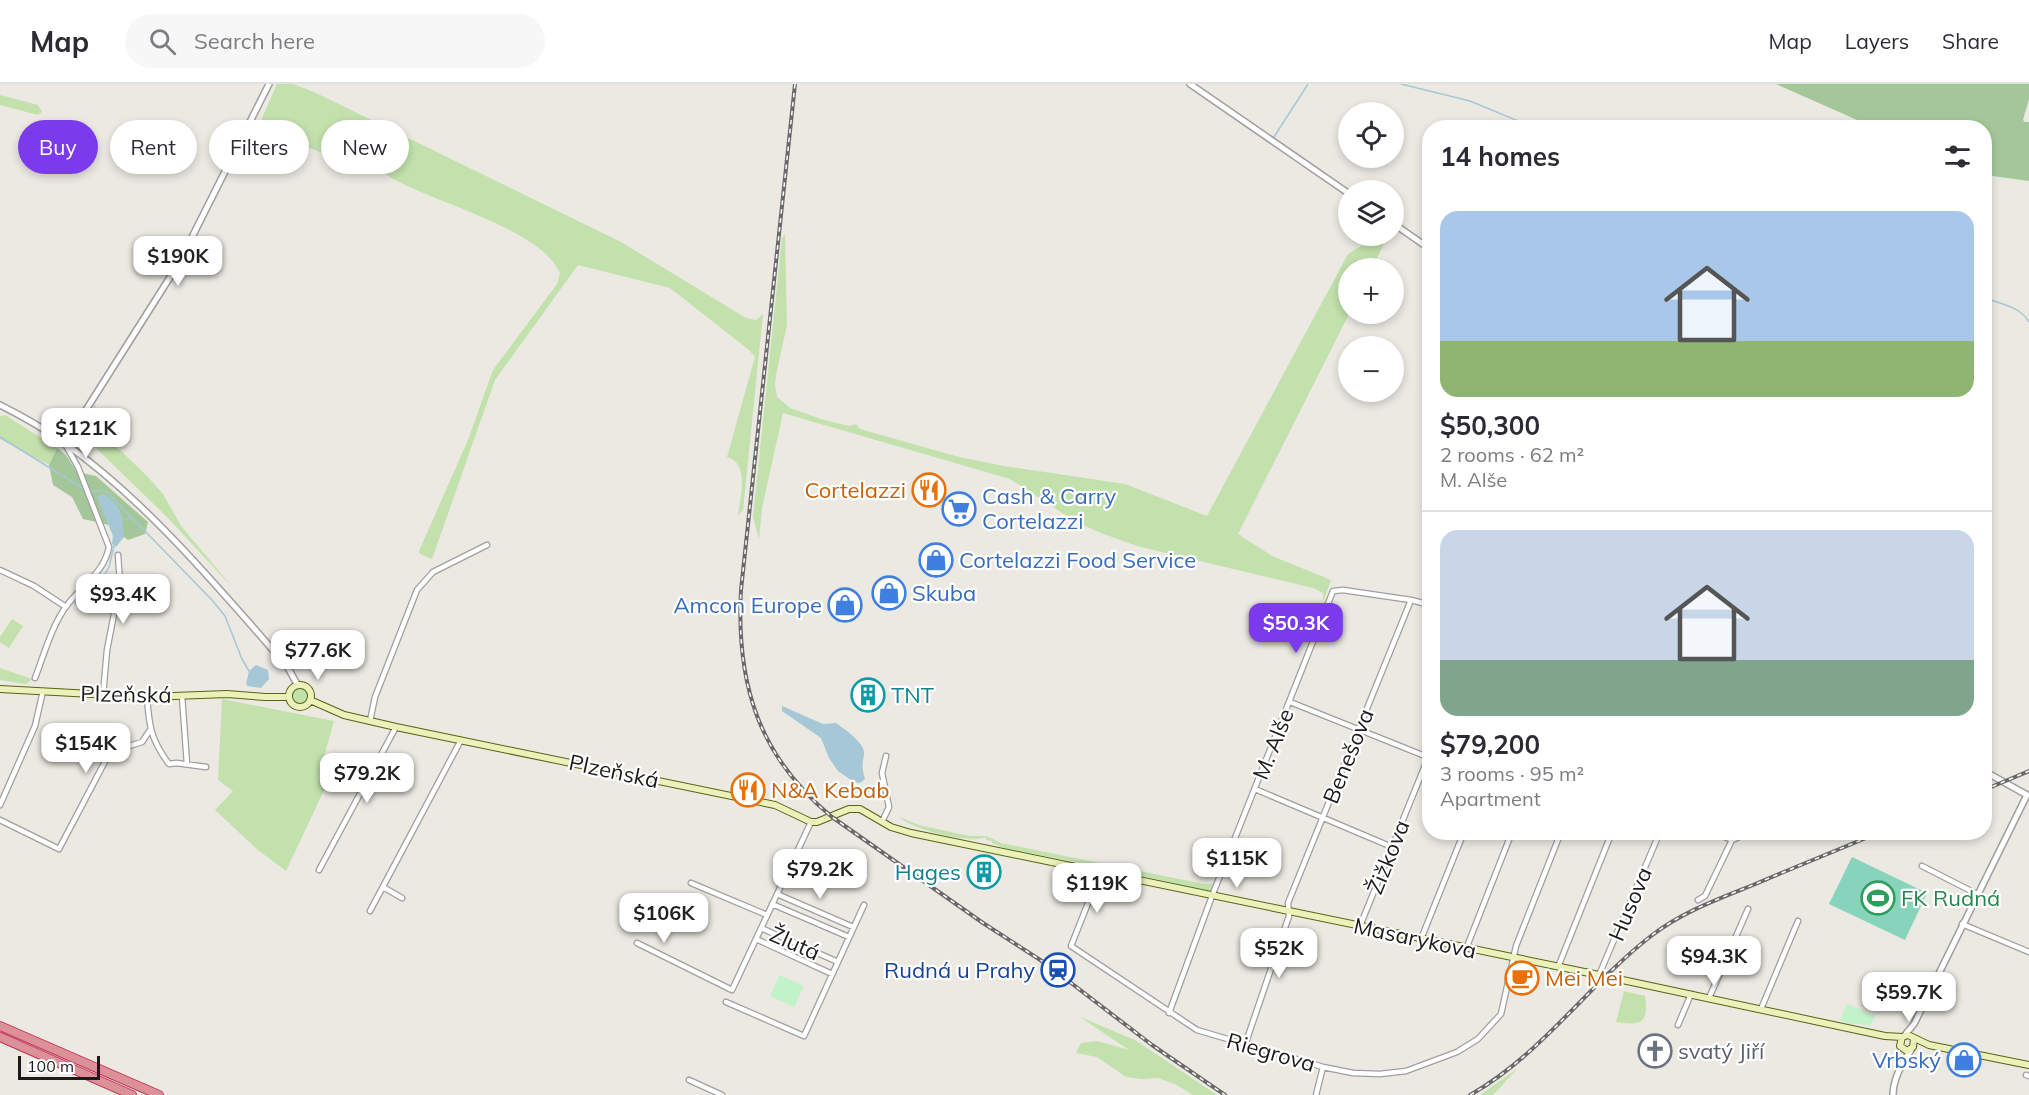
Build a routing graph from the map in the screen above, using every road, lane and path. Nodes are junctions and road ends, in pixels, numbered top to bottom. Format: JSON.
{"nodes":[{"id":1,"x":269,"y":84,"type":"edge"},
{"id":2,"x":1190,"y":84,"type":"edge"},
{"id":3,"x":1338,"y":186,"type":"edge"},
{"id":4,"x":1404,"y":231,"type":"edge"},
{"id":5,"x":1422,"y":243,"type":"edge"},
{"id":6,"x":0,"y":405,"type":"edge"},
{"id":7,"x":65,"y":443,"type":"junction"},
{"id":8,"x":487,"y":545,"type":"dead end"},
{"id":9,"x":118,"y":555,"type":"dead end"},
{"id":10,"x":0,"y":570,"type":"edge"},
{"id":11,"x":1411,"y":600,"type":"junction"},
{"id":12,"x":1422,"y":603,"type":"edge"},
{"id":13,"x":66,"y":607,"type":"junction"},
{"id":14,"x":34,"y":678,"type":"dead end"},
{"id":15,"x":297,"y":684,"type":"junction"},
{"id":16,"x":0,"y":689,"type":"edge"},
{"id":17,"x":43,"y":692,"type":"junction"},
{"id":18,"x":103,"y":695,"type":"junction"},
{"id":19,"x":182,"y":696,"type":"junction"},
{"id":20,"x":147,"y":697,"type":"junction"},
{"id":21,"x":288,"y":697,"type":"junction"},
{"id":22,"x":310,"y":700,"type":"junction"},
{"id":23,"x":1290,"y":702,"type":"junction"},
{"id":24,"x":370,"y":721,"type":"junction"},
{"id":25,"x":396,"y":727,"type":"junction"},
{"id":26,"x":1359,"y":729,"type":"junction"},
{"id":27,"x":150,"y":730,"type":"junction"},
{"id":28,"x":461,"y":740,"type":"junction"},
{"id":29,"x":1422,"y":753,"type":"edge"},
{"id":30,"x":886,"y":756,"type":"dead end"},
{"id":31,"x":187,"y":764,"type":"junction"},
{"id":32,"x":206,"y":767,"type":"dead end"},
{"id":33,"x":1422,"y":773,"type":"edge"},
{"id":34,"x":1992,"y":775,"type":"edge"},
{"id":35,"x":1255,"y":789,"type":"junction"},
{"id":36,"x":2028,"y":795,"type":"edge"},
{"id":37,"x":0,"y":805,"type":"edge"},
{"id":38,"x":1323,"y":818,"type":"junction"},
{"id":39,"x":0,"y":820,"type":"edge"},
{"id":40,"x":811,"y":822,"type":"junction"},
{"id":41,"x":882,"y":822,"type":"junction"},
{"id":42,"x":1461,"y":840,"type":"edge"},
{"id":43,"x":1509,"y":840,"type":"edge"},
{"id":44,"x":1558,"y":840,"type":"edge"},
{"id":45,"x":1609,"y":840,"type":"edge"},
{"id":46,"x":1657,"y":840,"type":"edge"},
{"id":47,"x":1732,"y":840,"type":"edge"},
{"id":48,"x":1392,"y":847,"type":"junction"},
{"id":49,"x":1922,"y":866,"type":"dead end"},
{"id":50,"x":319,"y":870,"type":"dead end"},
{"id":51,"x":1100,"y":873,"type":"junction"},
{"id":52,"x":691,"y":883,"type":"dead end"},
{"id":53,"x":383,"y":887,"type":"junction"},
{"id":54,"x":777,"y":894,"type":"junction"},
{"id":55,"x":1977,"y":894,"type":"junction"},
{"id":56,"x":1212,"y":896,"type":"junction"},
{"id":57,"x":402,"y":898,"type":"dead end"},
{"id":58,"x":1698,"y":900,"type":"dead end"},
{"id":59,"x":772,"y":904,"type":"junction"},
{"id":60,"x":864,"y":905,"type":"dead end"},
{"id":61,"x":1748,"y":909,"type":"dead end"},
{"id":62,"x":370,"y":911,"type":"dead end"},
{"id":63,"x":1288,"y":911,"type":"junction"},
{"id":64,"x":767,"y":915,"type":"junction"},
{"id":65,"x":1798,"y":921,"type":"dead end"},
{"id":66,"x":1962,"y":924,"type":"junction"},
{"id":67,"x":1360,"y":926,"type":"junction"},
{"id":68,"x":853,"y":927,"type":"junction"},
{"id":69,"x":761,"y":928,"type":"junction"},
{"id":70,"x":849,"y":937,"type":"junction"},
{"id":71,"x":756,"y":939,"type":"junction"},
{"id":72,"x":1421,"y":939,"type":"junction"},
{"id":73,"x":637,"y":943,"type":"dead end"},
{"id":74,"x":1466,"y":949,"type":"junction"},
{"id":75,"x":2029,"y":951,"type":"edge"},
{"id":76,"x":1514,"y":958,"type":"junction"},
{"id":77,"x":838,"y":962,"type":"junction"},
{"id":78,"x":1558,"y":967,"type":"junction"},
{"id":79,"x":832,"y":974,"type":"junction"},
{"id":80,"x":1599,"y":975,"type":"junction"},
{"id":81,"x":1692,"y":994,"type":"junction"},
{"id":82,"x":1709,"y":998,"type":"junction"},
{"id":83,"x":726,"y":1002,"type":"dead end"},
{"id":84,"x":1761,"y":1009,"type":"junction"},
{"id":85,"x":1169,"y":1013,"type":"junction"},
{"id":86,"x":1678,"y":1024,"type":"dead end"},
{"id":87,"x":1914,"y":1024,"type":"junction"},
{"id":88,"x":0,"y":1026,"type":"edge"},
{"id":89,"x":1885,"y":1036,"type":"junction"},
{"id":90,"x":1903,"y":1036,"type":"junction"},
{"id":91,"x":0,"y":1037,"type":"edge"},
{"id":92,"x":1913,"y":1038,"type":"junction"},
{"id":93,"x":1245,"y":1045,"type":"junction"},
{"id":94,"x":1929,"y":1045,"type":"junction"},
{"id":95,"x":1900,"y":1047,"type":"junction"},
{"id":96,"x":1912,"y":1049,"type":"junction"},
{"id":97,"x":1903,"y":1060,"type":"junction"},
{"id":98,"x":2029,"y":1065,"type":"edge"},
{"id":99,"x":1323,"y":1067,"type":"junction"},
{"id":100,"x":689,"y":1080,"type":"dead end"},
{"id":101,"x":132,"y":1095,"type":"edge"},
{"id":102,"x":159,"y":1095,"type":"edge"},
{"id":103,"x":722,"y":1095,"type":"edge"},
{"id":104,"x":1316,"y":1095,"type":"edge"},
{"id":105,"x":1893,"y":1095,"type":"edge"}],
"edges":[{"from":1,"to":7,"type":"street"},
{"from":2,"to":3,"type":"street"},
{"from":4,"to":5,"type":"street"},
{"from":6,"to":7,"type":"street"},
{"from":7,"to":13,"type":"street"},
{"from":7,"to":15,"type":"street"},
{"from":8,"to":24,"type":"street"},
{"from":9,"to":18,"type":"street"},
{"from":10,"to":13,"type":"street"},
{"from":11,"to":12,"type":"street"},
{"from":11,"to":23,"type":"street","name":"M. Alše"},
{"from":11,"to":26,"type":"street","name":"Benešova"},
{"from":13,"to":14,"type":"street"},
{"from":15,"to":21,"type":"main road"},
{"from":15,"to":22,"type":"main road","name":"Plzeňská"},
{"from":16,"to":17,"type":"main road","name":"Plzeňská"},
{"from":17,"to":18,"type":"main road","name":"Plzeňská"},
{"from":17,"to":37,"type":"street"},
{"from":18,"to":20,"type":"main road","name":"Plzeňská"},
{"from":19,"to":20,"type":"main road","name":"Plzeňská"},
{"from":19,"to":21,"type":"main road","name":"Plzeňská"},
{"from":19,"to":31,"type":"street"},
{"from":20,"to":27,"type":"street"},
{"from":21,"to":22,"type":"main road","name":"Plzeňská"},
{"from":22,"to":24,"type":"main road","name":"Plzeňská"},
{"from":23,"to":26,"type":"street"},
{"from":23,"to":35,"type":"street","name":"M. Alše"},
{"from":24,"to":25,"type":"main road","name":"Plzeňská"},
{"from":25,"to":28,"type":"main road","name":"Plzeňská"},
{"from":25,"to":50,"type":"street"},
{"from":26,"to":29,"type":"street"},
{"from":26,"to":38,"type":"street","name":"Benešova"},
{"from":27,"to":31,"type":"street"},
{"from":27,"to":39,"type":"street"},
{"from":28,"to":40,"type":"main road","name":"Plzeňská"},
{"from":28,"to":53,"type":"street"},
{"from":30,"to":41,"type":"street"},
{"from":31,"to":32,"type":"street"},
{"from":33,"to":48,"type":"street","name":"Žižkova"},
{"from":34,"to":36,"type":"street"},
{"from":35,"to":38,"type":"street"},
{"from":35,"to":56,"type":"street","name":"M. Alše"},
{"from":36,"to":55,"type":"street"},
{"from":38,"to":48,"type":"street"},
{"from":38,"to":63,"type":"street","name":"Benešova"},
{"from":40,"to":41,"type":"main road"},
{"from":40,"to":54,"type":"street"},
{"from":41,"to":51,"type":"main road","name":"Masarykova"},
{"from":42,"to":72,"type":"street"},
{"from":43,"to":74,"type":"street"},
{"from":44,"to":76,"type":"street","name":"Riegrova"},
{"from":45,"to":78,"type":"street"},
{"from":46,"to":80,"type":"street","name":"Husova"},
{"from":47,"to":58,"type":"street"},
{"from":48,"to":67,"type":"street","name":"Žižkova"},
{"from":49,"to":55,"type":"street"},
{"from":51,"to":56,"type":"main road","name":"Masarykova"},
{"from":51,"to":85,"type":"street","name":"Riegrova"},
{"from":52,"to":64,"type":"street"},
{"from":53,"to":57,"type":"street"},
{"from":53,"to":62,"type":"street"},
{"from":54,"to":59,"type":"street"},
{"from":54,"to":68,"type":"street","name":"Žlutá"},
{"from":55,"to":66,"type":"street"},
{"from":56,"to":63,"type":"main road","name":"Masarykova"},
{"from":56,"to":85,"type":"street","name":"M. Alše"},
{"from":59,"to":64,"type":"street"},
{"from":59,"to":70,"type":"street","name":"Žlutá"},
{"from":60,"to":68,"type":"street","name":"Žlutá"},
{"from":61,"to":82,"type":"street"},
{"from":63,"to":67,"type":"main road","name":"Masarykova"},
{"from":63,"to":93,"type":"street","name":"Benešova"},
{"from":64,"to":69,"type":"street"},
{"from":65,"to":84,"type":"street"},
{"from":66,"to":75,"type":"street"},
{"from":66,"to":87,"type":"street"},
{"from":67,"to":72,"type":"main road","name":"Masarykova"},
{"from":68,"to":70,"type":"street","name":"Žlutá"},
{"from":69,"to":71,"type":"street"},
{"from":69,"to":77,"type":"street","name":"Žlutá"},
{"from":70,"to":77,"type":"street","name":"Žlutá"},
{"from":71,"to":73,"type":"street"},
{"from":71,"to":79,"type":"street"},
{"from":72,"to":74,"type":"main road","name":"Masarykova"},
{"from":74,"to":76,"type":"main road","name":"Masarykova"},
{"from":76,"to":78,"type":"main road","name":"Masarykova"},
{"from":76,"to":99,"type":"street","name":"Riegrova"},
{"from":77,"to":79,"type":"street"},
{"from":78,"to":80,"type":"main road","name":"Masarykova"},
{"from":79,"to":83,"type":"street"},
{"from":80,"to":81,"type":"main road","name":"Masarykova"},
{"from":81,"to":82,"type":"main road","name":"Masarykova"},
{"from":81,"to":86,"type":"street"},
{"from":82,"to":84,"type":"main road","name":"Masarykova"},
{"from":84,"to":89,"type":"main road","name":"Masarykova"},
{"from":85,"to":93,"type":"street","name":"Riegrova"},
{"from":87,"to":90,"type":"street"},
{"from":87,"to":92,"type":"street"},
{"from":88,"to":102,"type":"highway"},
{"from":89,"to":90,"type":"main road"},
{"from":89,"to":95,"type":"main road"},
{"from":90,"to":92,"type":"main road"},
{"from":90,"to":95,"type":"main road"},
{"from":91,"to":101,"type":"highway"},
{"from":92,"to":94,"type":"main road"},
{"from":92,"to":96,"type":"main road"},
{"from":93,"to":99,"type":"street","name":"Riegrova"},
{"from":94,"to":96,"type":"main road"},
{"from":94,"to":98,"type":"main road"},
{"from":95,"to":96,"type":"main road"},
{"from":95,"to":97,"type":"street"},
{"from":96,"to":97,"type":"street"},
{"from":97,"to":105,"type":"street"},
{"from":99,"to":104,"type":"street"},
{"from":100,"to":103,"type":"street"}]}
